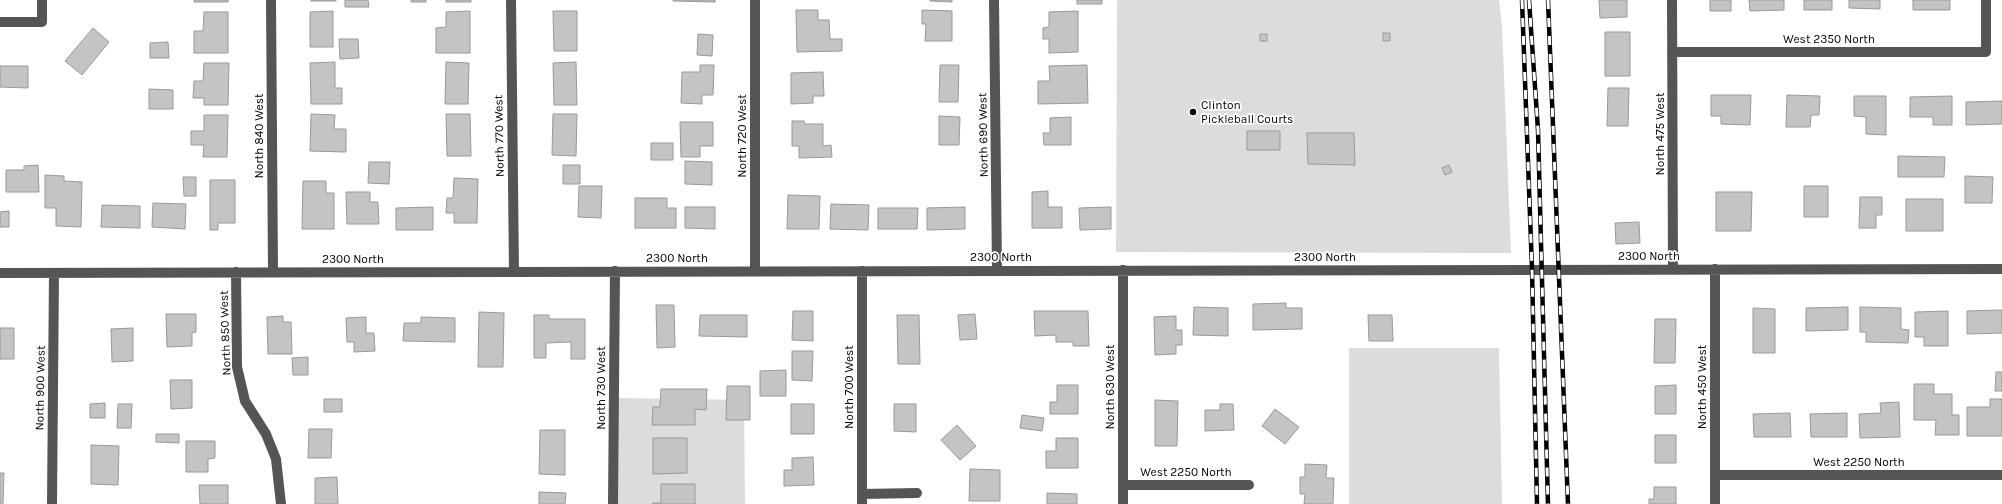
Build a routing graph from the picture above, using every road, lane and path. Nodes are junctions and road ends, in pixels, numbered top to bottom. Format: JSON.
{"nodes":[{"id":1,"x":42,"y":0,"type":"edge"},
{"id":2,"x":271,"y":0,"type":"edge"},
{"id":3,"x":511,"y":0,"type":"edge"},
{"id":4,"x":755,"y":0,"type":"edge"},
{"id":5,"x":994,"y":0,"type":"edge"},
{"id":6,"x":1672,"y":0,"type":"edge"},
{"id":7,"x":1986,"y":0,"type":"edge"},
{"id":8,"x":0,"y":22,"type":"edge"},
{"id":9,"x":1672,"y":52,"type":"junction"},
{"id":10,"x":1673,"y":269,"type":"junction"},
{"id":11,"x":1715,"y":269,"type":"junction"},
{"id":12,"x":2002,"y":269,"type":"edge"},
{"id":13,"x":997,"y":270,"type":"junction"},
{"id":14,"x":1123,"y":270,"type":"junction"},
{"id":15,"x":614,"y":271,"type":"junction"},
{"id":16,"x":755,"y":271,"type":"junction"},
{"id":17,"x":862,"y":271,"type":"junction"},
{"id":18,"x":236,"y":272,"type":"junction"},
{"id":19,"x":273,"y":272,"type":"junction"},
{"id":20,"x":514,"y":272,"type":"junction"},
{"id":21,"x":0,"y":273,"type":"edge"},
{"id":22,"x":54,"y":273,"type":"junction"},
{"id":23,"x":1715,"y":475,"type":"junction"},
{"id":24,"x":2002,"y":475,"type":"edge"},
{"id":25,"x":1123,"y":485,"type":"junction"},
{"id":26,"x":1249,"y":485,"type":"dead end"},
{"id":27,"x":917,"y":494,"type":"dead end"},
{"id":28,"x":862,"y":499,"type":"edge"},
{"id":29,"x":52,"y":504,"type":"edge"},
{"id":30,"x":281,"y":504,"type":"edge"},
{"id":31,"x":613,"y":504,"type":"edge"},
{"id":32,"x":1123,"y":504,"type":"edge"},
{"id":33,"x":1715,"y":504,"type":"edge"}],
"edges":[{"from":1,"to":8,"type":"street"},
{"from":2,"to":19,"type":"street","name":"North 840 West"},
{"from":3,"to":20,"type":"street","name":"North 770 West"},
{"from":4,"to":16,"type":"street","name":"North 720 West"},
{"from":5,"to":13,"type":"street","name":"North 690 West"},
{"from":6,"to":9,"type":"street","name":"North 475 West"},
{"from":7,"to":9,"type":"street","name":"West 2350 North"},
{"from":9,"to":10,"type":"street","name":"North 475 West"},
{"from":10,"to":11,"type":"street","name":"2300 North"},
{"from":10,"to":14,"type":"street","name":"2300 North"},
{"from":11,"to":12,"type":"street","name":"2300 North"},
{"from":11,"to":23,"type":"street","name":"North 450 West"},
{"from":13,"to":14,"type":"street","name":"2300 North"},
{"from":13,"to":17,"type":"street","name":"2300 North"},
{"from":14,"to":25,"type":"street","name":"North 630 West"},
{"from":15,"to":16,"type":"street","name":"2300 North"},
{"from":15,"to":20,"type":"street","name":"2300 North"},
{"from":15,"to":31,"type":"street","name":"North 730 West"},
{"from":16,"to":17,"type":"street","name":"2300 North"},
{"from":17,"to":28,"type":"street","name":"North 700 West"},
{"from":18,"to":19,"type":"street","name":"2300 North"},
{"from":18,"to":22,"type":"street","name":"2300 North"},
{"from":18,"to":30,"type":"street","name":"North 850 West"},
{"from":19,"to":20,"type":"street","name":"2300 North"},
{"from":21,"to":22,"type":"street","name":"2300 North"},
{"from":22,"to":29,"type":"street","name":"North 900 West"},
{"from":23,"to":24,"type":"street","name":"West 2250 North"},
{"from":23,"to":33,"type":"street","name":"North 450 West"},
{"from":25,"to":26,"type":"street","name":"West 2250 North"},
{"from":25,"to":32,"type":"street","name":"North 630 West"},
{"from":27,"to":28,"type":"street"}]}
